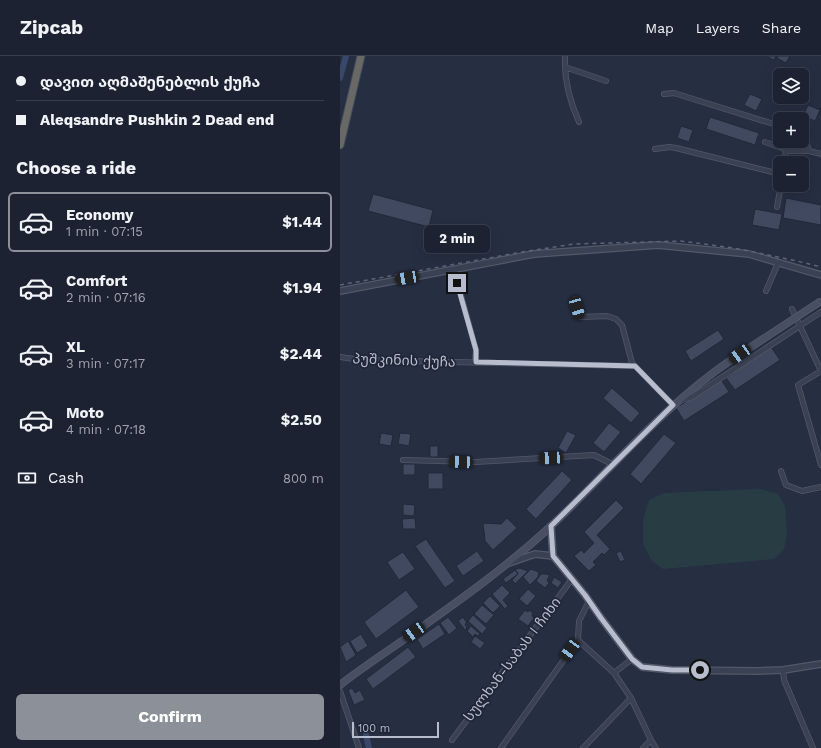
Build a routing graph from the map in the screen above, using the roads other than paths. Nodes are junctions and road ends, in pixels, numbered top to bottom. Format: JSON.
{"nodes":[{"id":1,"x":361,"y":56,"type":"edge"},
{"id":2,"x":565,"y":56,"type":"edge"},
{"id":3,"x":565,"y":67,"type":"junction"},
{"id":4,"x":606,"y":81,"type":"dead end"},
{"id":5,"x":664,"y":94,"type":"dead end"},
{"id":6,"x":579,"y":122,"type":"dead end"},
{"id":7,"x":773,"y":124,"type":"edge"},
{"id":8,"x":765,"y":142,"type":"dead end"},
{"id":9,"x":340,"y":145,"type":"edge"},
{"id":10,"x":808,"y":148,"type":"edge"},
{"id":11,"x":655,"y":149,"type":"dead end"},
{"id":12,"x":786,"y":150,"type":"junction"},
{"id":13,"x":809,"y":152,"type":"junction"},
{"id":14,"x":821,"y":154,"type":"edge"},
{"id":15,"x":785,"y":156,"type":"edge"},
{"id":16,"x":773,"y":172,"type":"edge"},
{"id":17,"x":780,"y":192,"type":"edge"},
{"id":18,"x":778,"y":207,"type":"dead end"},
{"id":19,"x":778,"y":263,"type":"junction"},
{"id":20,"x":454,"y":270,"type":"junction"},
{"id":21,"x":821,"y":275,"type":"edge"},
{"id":22,"x":340,"y":291,"type":"edge"},
{"id":23,"x":766,"y":291,"type":"dead end"},
{"id":24,"x":574,"y":299,"type":"dead end"},
{"id":25,"x":821,"y":301,"type":"edge"},
{"id":26,"x":792,"y":309,"type":"dead end"},
{"id":27,"x":821,"y":312,"type":"edge"},
{"id":28,"x":800,"y":326,"type":"junction"},
{"id":29,"x":340,"y":357,"type":"edge"},
{"id":30,"x":476,"y":362,"type":"junction"},
{"id":31,"x":635,"y":366,"type":"junction"},
{"id":32,"x":821,"y":371,"type":"edge"},
{"id":33,"x":674,"y":403,"type":"junction"},
{"id":34,"x":403,"y":460,"type":"dead end"},
{"id":35,"x":612,"y":464,"type":"junction"},
{"id":36,"x":821,"y":465,"type":"edge"},
{"id":37,"x":781,"y":471,"type":"dead end"},
{"id":38,"x":821,"y":487,"type":"edge"},
{"id":39,"x":551,"y":526,"type":"junction"},
{"id":40,"x":553,"y":556,"type":"junction"},
{"id":41,"x":505,"y":564,"type":"junction"},
{"id":42,"x":572,"y":579,"type":"junction"},
{"id":43,"x":589,"y":601,"type":"junction"},
{"id":44,"x":578,"y":640,"type":"junction"},
{"id":45,"x":632,"y":659,"type":"junction"},
{"id":46,"x":821,"y":664,"type":"edge"},
{"id":47,"x":783,"y":670,"type":"junction"},
{"id":48,"x":614,"y":673,"type":"junction"},
{"id":49,"x":340,"y":685,"type":"edge"},
{"id":50,"x":340,"y":691,"type":"edge"},
{"id":51,"x":631,"y":698,"type":"junction"},
{"id":52,"x":452,"y":740,"type":"dead end"},
{"id":53,"x":651,"y":740,"type":"junction"},
{"id":54,"x":359,"y":748,"type":"edge"},
{"id":55,"x":501,"y":748,"type":"edge"},
{"id":56,"x":583,"y":748,"type":"edge"},
{"id":57,"x":643,"y":748,"type":"edge"},
{"id":58,"x":656,"y":748,"type":"edge"},
{"id":59,"x":813,"y":748,"type":"edge"}],
"edges":[{"from":1,"to":9,"type":"highway"},
{"from":2,"to":3,"type":"street"},
{"from":3,"to":4,"type":"street"},
{"from":3,"to":6,"type":"street"},
{"from":5,"to":7,"type":"street"},
{"from":8,"to":12,"type":"street"},
{"from":10,"to":13,"type":"street"},
{"from":11,"to":16,"type":"street"},
{"from":12,"to":13,"type":"street"},
{"from":12,"to":15,"type":"street"},
{"from":13,"to":14,"type":"street"},
{"from":17,"to":18,"type":"street"},
{"from":19,"to":20,"type":"street"},
{"from":19,"to":21,"type":"street"},
{"from":19,"to":23,"type":"street"},
{"from":20,"to":22,"type":"street"},
{"from":20,"to":30,"type":"street"},
{"from":24,"to":31,"type":"street"},
{"from":25,"to":33,"type":"main road","bridge":true},
{"from":26,"to":28,"type":"street"},
{"from":27,"to":28,"type":"street"},
{"from":28,"to":32,"type":"street"},
{"from":28,"to":33,"type":"street"},
{"from":29,"to":30,"type":"street","name":"პუშკინის ქუჩა"},
{"from":30,"to":31,"type":"street","name":"პუშკინის ქუჩა"},
{"from":31,"to":33,"type":"street"},
{"from":32,"to":36,"type":"street"},
{"from":33,"to":35,"type":"main road"},
{"from":34,"to":35,"type":"street"},
{"from":35,"to":39,"type":"main road"},
{"from":37,"to":38,"type":"street"},
{"from":39,"to":40,"type":"street"},
{"from":39,"to":41,"type":"main road"},
{"from":40,"to":41,"type":"street"},
{"from":40,"to":42,"type":"street"},
{"from":41,"to":49,"type":"main road"},
{"from":42,"to":43,"type":"street"},
{"from":42,"to":52,"type":"street","name":"სულხან-საბას I ჩიხი"},
{"from":43,"to":44,"type":"street"},
{"from":43,"to":45,"type":"street"},
{"from":44,"to":48,"type":"street"},
{"from":44,"to":55,"type":"street"},
{"from":45,"to":47,"type":"street"},
{"from":45,"to":48,"type":"street"},
{"from":46,"to":47,"type":"street"},
{"from":47,"to":59,"type":"street"},
{"from":48,"to":51,"type":"street"},
{"from":50,"to":54,"type":"street"},
{"from":51,"to":53,"type":"street"},
{"from":51,"to":56,"type":"street"},
{"from":53,"to":57,"type":"street"},
{"from":53,"to":58,"type":"street"}]}
